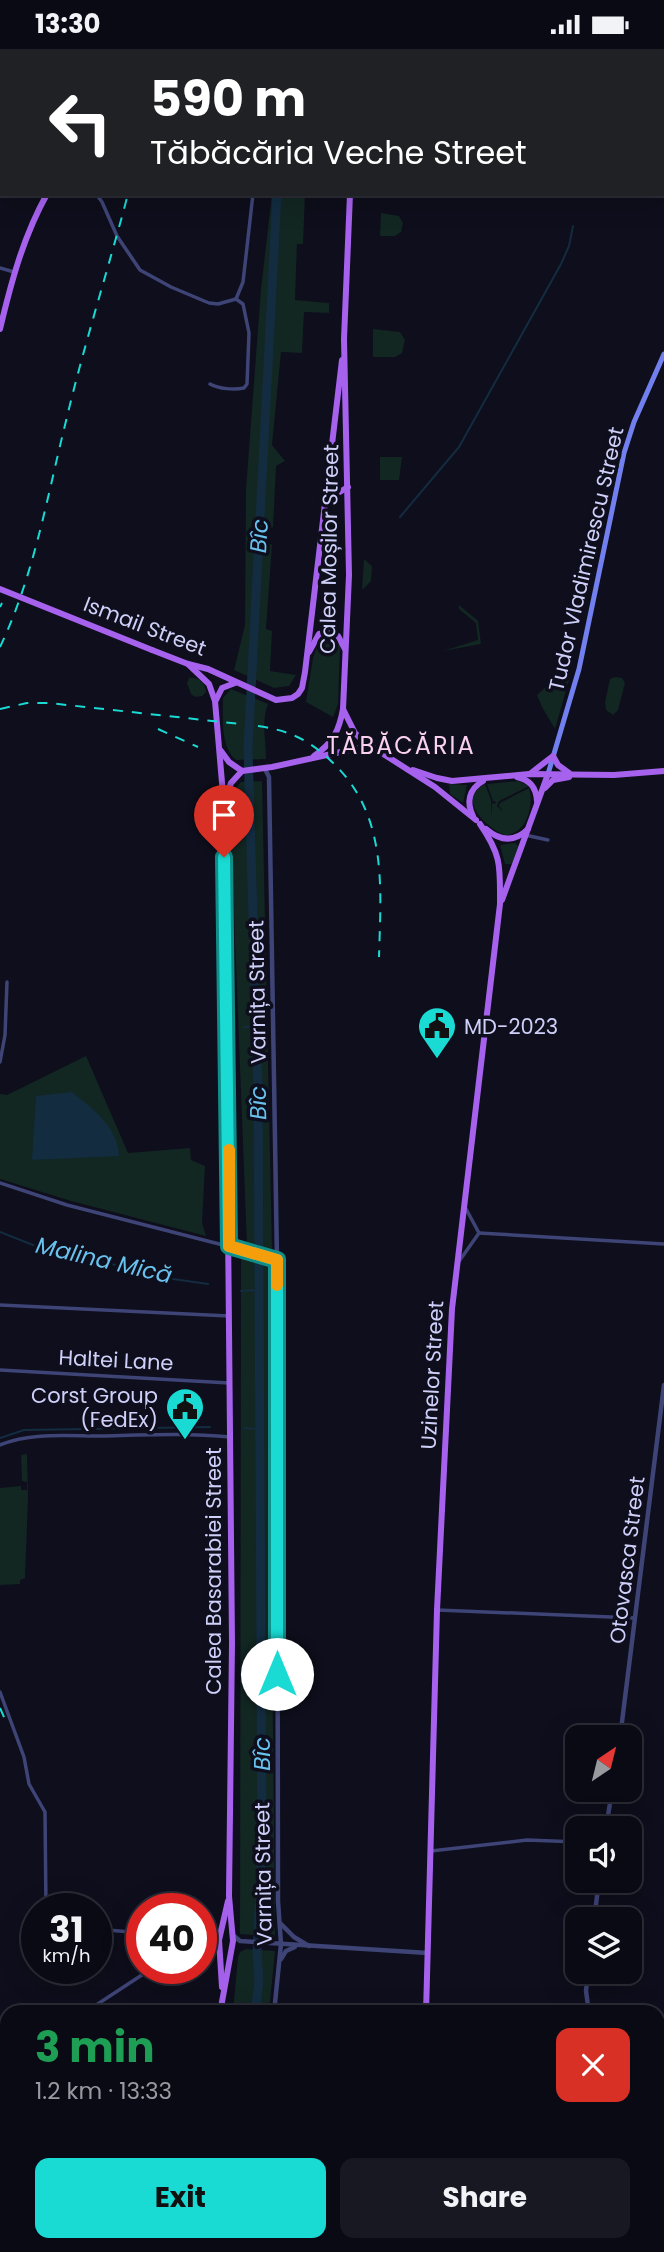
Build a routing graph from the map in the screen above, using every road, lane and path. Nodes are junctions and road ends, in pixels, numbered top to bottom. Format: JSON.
{"nodes":[{"id":1,"x":46,"y":196,"type":"edge"},
{"id":2,"x":98,"y":196,"type":"edge"},
{"id":3,"x":253,"y":196,"type":"edge"},
{"id":4,"x":350,"y":196,"type":"edge"},
{"id":5,"x":0,"y":268,"type":"edge"},
{"id":6,"x":14,"y":272,"type":"junction"},
{"id":7,"x":236,"y":299,"type":"junction"},
{"id":8,"x":0,"y":329,"type":"edge"},
{"id":9,"x":344,"y":339,"type":"junction"},
{"id":10,"x":664,"y":354,"type":"edge"},
{"id":11,"x":210,"y":384,"type":"dead end"},
{"id":12,"x":348,"y":487,"type":"junction"},
{"id":13,"x":326,"y":488,"type":"junction"},
{"id":14,"x":0,"y":589,"type":"edge"},
{"id":15,"x":346,"y":651,"type":"junction"},
{"id":16,"x":306,"y":657,"type":"junction"},
{"id":17,"x":188,"y":664,"type":"junction"},
{"id":18,"x":235,"y":683,"type":"junction"},
{"id":19,"x":272,"y":698,"type":"joint"},
{"id":20,"x":215,"y":701,"type":"junction"},
{"id":21,"x":343,"y":709,"type":"junction"},
{"id":22,"x":219,"y":747,"type":"junction"},
{"id":23,"x":372,"y":748,"type":"junction"},
{"id":24,"x":553,"y":756,"type":"junction"},
{"id":25,"x":309,"y":759,"type":"junction"},
{"id":26,"x":405,"y":766,"type":"junction"},
{"id":27,"x":262,"y":769,"type":"junction"},
{"id":28,"x":244,"y":771,"type":"junction"},
{"id":29,"x":664,"y":771,"type":"edge"},
{"id":30,"x":529,"y":774,"type":"junction"},
{"id":31,"x":548,"y":774,"type":"junction"},
{"id":32,"x":576,"y":775,"type":"junction"},
{"id":33,"x":513,"y":776,"type":"junction"},
{"id":34,"x":494,"y":778,"type":"junction"},
{"id":35,"x":540,"y":795,"type":"junction"},
{"id":36,"x":225,"y":806,"type":"junction"},
{"id":37,"x":536,"y":810,"type":"junction"},
{"id":38,"x":478,"y":822,"type":"junction"},
{"id":39,"x":529,"y":827,"type":"junction"},
{"id":40,"x":526,"y":835,"type":"junction"},
{"id":41,"x":510,"y":839,"type":"junction"},
{"id":42,"x":548,"y":840,"type":"dead end"},
{"id":43,"x":500,"y":904,"type":"junction"},
{"id":44,"x":7,"y":982,"type":"dead end"},
{"id":45,"x":0,"y":1062,"type":"edge"},
{"id":46,"x":0,"y":1183,"type":"edge"},
{"id":47,"x":464,"y":1205,"type":"junction"},
{"id":48,"x":479,"y":1233,"type":"junction"},
{"id":49,"x":664,"y":1244,"type":"edge"},
{"id":50,"x":229,"y":1246,"type":"junction"},
{"id":51,"x":275,"y":1259,"type":"junction"},
{"id":52,"x":457,"y":1263,"type":"junction"},
{"id":53,"x":0,"y":1305,"type":"edge"},
{"id":54,"x":230,"y":1316,"type":"junction"},
{"id":55,"x":0,"y":1370,"type":"edge"},
{"id":56,"x":230,"y":1383,"type":"junction"},
{"id":57,"x":664,"y":1385,"type":"edge"},
{"id":58,"x":230,"y":1437,"type":"junction"},
{"id":59,"x":0,"y":1445,"type":"edge"},
{"id":60,"x":437,"y":1610,"type":"junction"},
{"id":61,"x":636,"y":1618,"type":"junction"},
{"id":62,"x":0,"y":1692,"type":"edge"},
{"id":63,"x":622,"y":1725,"type":"edge"},
{"id":64,"x":565,"y":1841,"type":"edge"},
{"id":65,"x":430,"y":1851,"type":"junction"},
{"id":66,"x":46,"y":1893,"type":"edge"},
{"id":67,"x":229,"y":1896,"type":"junction"},
{"id":68,"x":279,"y":1923,"type":"junction"},
{"id":69,"x":233,"y":1934,"type":"junction"},
{"id":70,"x":217,"y":1940,"type":"edge"},
{"id":71,"x":220,"y":1940,"type":"junction"},
{"id":72,"x":242,"y":1941,"type":"junction"},
{"id":73,"x":278,"y":1944,"type":"junction"},
{"id":74,"x":297,"y":1946,"type":"junction"},
{"id":75,"x":232,"y":1947,"type":"junction"},
{"id":76,"x":309,"y":1947,"type":"junction"},
{"id":77,"x":428,"y":1953,"type":"junction"},
{"id":78,"x":280,"y":1959,"type":"junction"},
{"id":79,"x":128,"y":1984,"type":"edge"},
{"id":80,"x":587,"y":1984,"type":"edge"},
{"id":81,"x":222,"y":1994,"type":"junction"},
{"id":82,"x":96,"y":2005,"type":"edge"},
{"id":83,"x":221,"y":2005,"type":"edge"},
{"id":84,"x":275,"y":2005,"type":"edge"},
{"id":85,"x":426,"y":2005,"type":"edge"},
{"id":86,"x":588,"y":2005,"type":"edge"}],
"edges":[{"from":1,"to":6,"type":"main road"},
{"from":2,"to":7,"type":"street"},
{"from":3,"to":7,"type":"street"},
{"from":4,"to":9,"type":"main road","name":"Calea Moșilor Street"},
{"from":5,"to":6,"type":"street"},
{"from":6,"to":8,"type":"main road"},
{"from":7,"to":11,"type":"street"},
{"from":9,"to":12,"type":"main road","name":"Calea Moșilor Street"},
{"from":9,"to":13,"type":"main road","name":"Calea Moșilor Street"},
{"from":10,"to":24,"type":"main road","name":"Tudor Vladimirescu Street"},
{"from":12,"to":13,"type":"main road"},
{"from":12,"to":15,"type":"main road","name":"Calea Moșilor Street"},
{"from":13,"to":16,"type":"main road","name":"Calea Moșilor Street"},
{"from":14,"to":17,"type":"main road","name":"Ismail Street","bridge":true},
{"from":15,"to":16,"type":"main road"},
{"from":15,"to":21,"type":"main road","name":"Calea Moșilor Street"},
{"from":16,"to":19,"type":"main road","name":"Calea Moșilor Street"},
{"from":17,"to":18,"type":"main road","name":"Ismail Street"},
{"from":17,"to":20,"type":"main road","name":"Calea Basarabiei Street"},
{"from":18,"to":19,"type":"main road","name":"Ismail Street"},
{"from":18,"to":20,"type":"main road"},
{"from":20,"to":22,"type":"main road","name":"Calea Basarabiei Street"},
{"from":21,"to":23,"type":"main road"},
{"from":21,"to":25,"type":"main road","name":"Calea Moșilor Street"},
{"from":22,"to":28,"type":"main road"},
{"from":22,"to":36,"type":"main road","name":"Calea Basarabiei Street"},
{"from":23,"to":25,"type":"main road"},
{"from":23,"to":26,"type":"main road"},
{"from":24,"to":30,"type":"main road"},
{"from":24,"to":31,"type":"main road","name":"Tudor Vladimirescu Street"},
{"from":24,"to":32,"type":"main road"},
{"from":25,"to":27,"type":"main road"},
{"from":26,"to":34,"type":"main road"},
{"from":26,"to":38,"type":"main road"},
{"from":27,"to":28,"type":"main road"},
{"from":27,"to":51,"type":"street","name":"Varnița Street"},
{"from":28,"to":36,"type":"main road"},
{"from":29,"to":32,"type":"main road"},
{"from":30,"to":31,"type":"main road"},
{"from":30,"to":33,"type":"main road"},
{"from":31,"to":32,"type":"main road"},
{"from":31,"to":35,"type":"main road","name":"Uzinelor Street"},
{"from":32,"to":35,"type":"main road"},
{"from":33,"to":34,"type":"main road"},
{"from":33,"to":37,"type":"main road"},
{"from":34,"to":38,"type":"main road"},
{"from":35,"to":37,"type":"main road","name":"Uzinelor Street"},
{"from":36,"to":50,"type":"main road","name":"Calea Basarabiei Street"},
{"from":37,"to":39,"type":"main road","name":"Uzinelor Street"},
{"from":38,"to":41,"type":"main road"},
{"from":38,"to":43,"type":"main road","name":"Uzinelor Street"},
{"from":39,"to":40,"type":"main road","name":"Uzinelor Street"},
{"from":39,"to":41,"type":"main road"},
{"from":40,"to":41,"type":"street"},
{"from":40,"to":42,"type":"street"},
{"from":40,"to":43,"type":"main road","name":"Uzinelor Street"},
{"from":43,"to":47,"type":"main road","name":"Uzinelor Street"},
{"from":44,"to":45,"type":"street"},
{"from":46,"to":50,"type":"street"},
{"from":47,"to":48,"type":"street"},
{"from":47,"to":52,"type":"main road","name":"Uzinelor Street"},
{"from":48,"to":49,"type":"street"},
{"from":48,"to":52,"type":"street"},
{"from":50,"to":51,"type":"street"},
{"from":50,"to":54,"type":"main road","name":"Calea Basarabiei Street"},
{"from":51,"to":68,"type":"street","name":"Varnița Street"},
{"from":52,"to":60,"type":"main road","name":"Uzinelor Street"},
{"from":53,"to":54,"type":"street"},
{"from":54,"to":56,"type":"main road","name":"Calea Basarabiei Street"},
{"from":55,"to":56,"type":"street","name":"Haltei Lane"},
{"from":56,"to":58,"type":"main road","name":"Calea Basarabiei Street"},
{"from":57,"to":61,"type":"street","name":"Otovasca Street"},
{"from":58,"to":59,"type":"street"},
{"from":58,"to":67,"type":"main road","name":"Calea Basarabiei Street"},
{"from":60,"to":61,"type":"street"},
{"from":60,"to":65,"type":"main road","name":"Uzinelor Street"},
{"from":61,"to":63,"type":"street","name":"Otovasca Street"},
{"from":62,"to":66,"type":"street"},
{"from":64,"to":65,"type":"street"},
{"from":65,"to":77,"type":"main road","name":"Uzinelor Street"},
{"from":67,"to":69,"type":"main road","name":"Calea Basarabiei Street"},
{"from":67,"to":71,"type":"main road","name":"Calea Basarabiei Street"},
{"from":68,"to":73,"type":"street","name":"Varnița Street"},
{"from":68,"to":76,"type":"street"},
{"from":69,"to":71,"type":"main road"},
{"from":69,"to":72,"type":"street"},
{"from":69,"to":75,"type":"main road","name":"Calea Basarabiei Street"},
{"from":70,"to":71,"type":"street"},
{"from":71,"to":75,"type":"main road"},
{"from":71,"to":81,"type":"main road","name":"Calea Basarabiei Street"},
{"from":72,"to":73,"type":"street"},
{"from":72,"to":75,"type":"street"},
{"from":73,"to":74,"type":"street"},
{"from":73,"to":78,"type":"street","name":"Varnița Street"},
{"from":74,"to":76,"type":"street"},
{"from":74,"to":78,"type":"street"},
{"from":75,"to":81,"type":"main road","name":"Calea Basarabiei Street"},
{"from":76,"to":77,"type":"street"},
{"from":77,"to":85,"type":"main road","name":"Uzinelor Street"},
{"from":78,"to":84,"type":"street","name":"Varnița Street"},
{"from":79,"to":82,"type":"street"},
{"from":80,"to":86,"type":"street"},
{"from":81,"to":83,"type":"main road","name":"Calea Basarabiei Street"}]}
